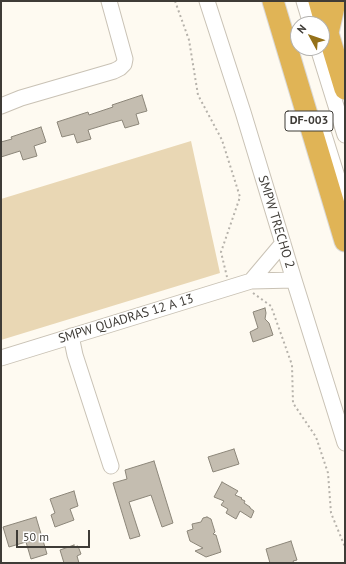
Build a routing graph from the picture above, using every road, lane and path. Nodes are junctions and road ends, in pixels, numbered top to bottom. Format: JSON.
{"nodes":[{"id":1,"x":174,"y":1,"type":"edge"},
{"id":2,"x":206,"y":1,"type":"edge"},
{"id":3,"x":273,"y":1,"type":"edge"},
{"id":4,"x":282,"y":1,"type":"edge"},
{"id":5,"x":304,"y":1,"type":"edge"},
{"id":6,"x":319,"y":1,"type":"edge"},
{"id":7,"x":338,"y":1,"type":"edge"},
{"id":8,"x":111,"y":2,"type":"edge"},
{"id":9,"x":311,"y":16,"type":"edge"},
{"id":10,"x":319,"y":16,"type":"edge"},
{"id":11,"x":329,"y":16,"type":"edge"},
{"id":12,"x":324,"y":56,"type":"edge"},
{"id":13,"x":329,"y":56,"type":"edge"},
{"id":14,"x":345,"y":88,"type":"edge"},
{"id":15,"x":1,"y":106,"type":"edge"},
{"id":16,"x":345,"y":135,"type":"edge"},
{"id":17,"x":345,"y":202,"type":"edge"},
{"id":18,"x":345,"y":241,"type":"edge"},
{"id":19,"x":283,"y":243,"type":"junction"},
{"id":20,"x":294,"y":280,"type":"junction"},
{"id":21,"x":246,"y":283,"type":"junction"},
{"id":22,"x":71,"y":336,"type":"junction"},
{"id":23,"x":1,"y":358,"type":"edge"},
{"id":24,"x":345,"y":443,"type":"edge"},
{"id":25,"x":111,"y":466,"type":"dead end"},
{"id":26,"x":345,"y":547,"type":"edge"}],
"edges":[{"from":1,"to":21,"type":"path"},
{"from":2,"to":19,"type":"street","name":"SMPW TRECHO 2"},
{"from":3,"to":18,"type":"highway","number":"DF-003"},
{"from":4,"to":17,"type":"street"},
{"from":5,"to":9,"type":"street"},
{"from":6,"to":10,"type":"highway"},
{"from":7,"to":11,"type":"highway"},
{"from":8,"to":15,"type":"street"},
{"from":12,"to":16,"type":"street"},
{"from":13,"to":14,"type":"highway"},
{"from":19,"to":20,"type":"street","name":"SMPW TRECHO 2"},
{"from":19,"to":21,"type":"street"},
{"from":20,"to":21,"type":"street","name":"SMPW QUADRAS 12 A 13"},
{"from":20,"to":24,"type":"street","name":"SMPW TRECHO 2"},
{"from":21,"to":22,"type":"street","name":"SMPW QUADRAS 12 A 13"},
{"from":21,"to":26,"type":"path"},
{"from":22,"to":23,"type":"street","name":"SMPW QUADRAS 12 A 13"},
{"from":22,"to":25,"type":"street"}]}
